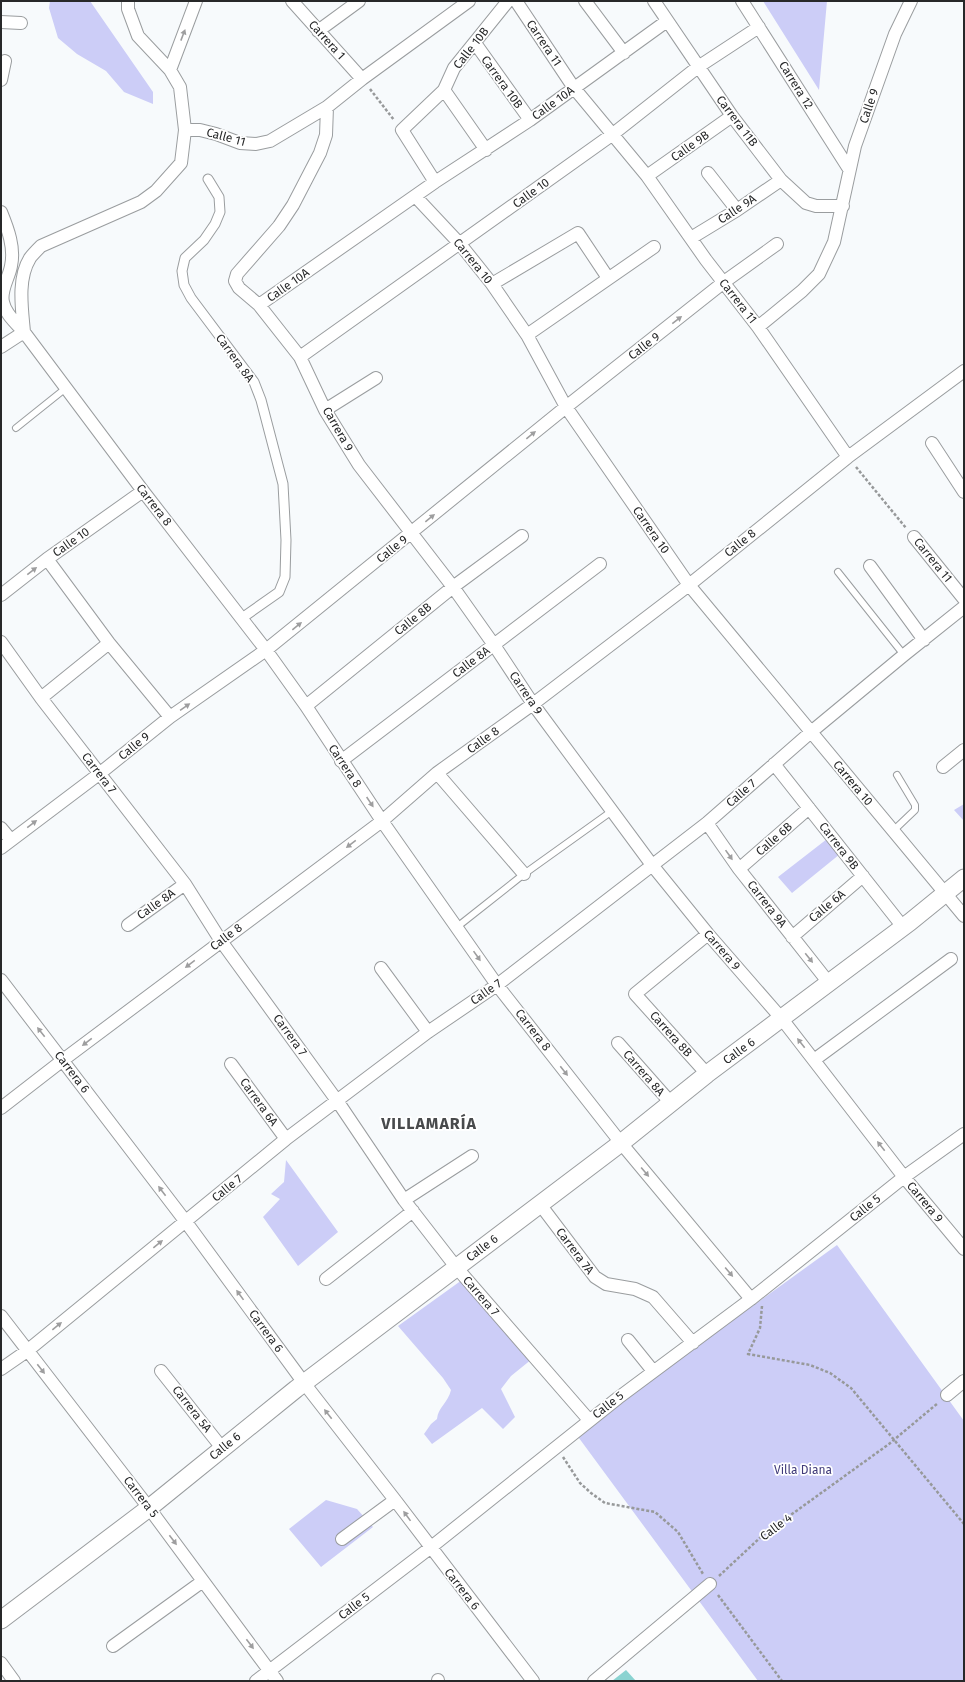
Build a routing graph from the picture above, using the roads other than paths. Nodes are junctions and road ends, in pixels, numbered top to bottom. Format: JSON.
{"nodes":[{"id":1,"x":128,"y":1,"type":"edge"},
{"id":2,"x":196,"y":1,"type":"edge"},
{"id":3,"x":292,"y":1,"type":"edge"},
{"id":4,"x":359,"y":1,"type":"edge"},
{"id":5,"x":469,"y":1,"type":"edge"},
{"id":6,"x":508,"y":1,"type":"edge"},
{"id":7,"x":516,"y":1,"type":"edge"},
{"id":8,"x":585,"y":1,"type":"edge"},
{"id":9,"x":654,"y":1,"type":"edge"},
{"id":10,"x":742,"y":1,"type":"edge"},
{"id":11,"x":911,"y":1,"type":"edge"},
{"id":12,"x":668,"y":21,"type":"junction"},
{"id":13,"x":1,"y":22,"type":"edge"},
{"id":14,"x":21,"y":24,"type":"dead end"},
{"id":15,"x":759,"y":26,"type":"junction"},
{"id":16,"x":318,"y":31,"type":"junction"},
{"id":17,"x":475,"y":43,"type":"junction"},
{"id":18,"x":624,"y":53,"type":"junction"},
{"id":19,"x":5,"y":61,"type":"dead end"},
{"id":20,"x":698,"y":67,"type":"junction"},
{"id":21,"x":170,"y":70,"type":"junction"},
{"id":22,"x":362,"y":79,"type":"junction"},
{"id":23,"x":1,"y":80,"type":"edge"},
{"id":24,"x":574,"y":88,"type":"junction"},
{"id":25,"x":444,"y":90,"type":"junction"},
{"id":26,"x":327,"y":107,"type":"junction"},
{"id":27,"x":732,"y":116,"type":"junction"},
{"id":28,"x":530,"y":120,"type":"junction"},
{"id":29,"x":185,"y":130,"type":"junction"},
{"id":30,"x":613,"y":134,"type":"junction"},
{"id":31,"x":486,"y":150,"type":"junction"},
{"id":32,"x":849,"y":169,"type":"junction"},
{"id":33,"x":708,"y":173,"type":"dead end"},
{"id":34,"x":647,"y":176,"type":"junction"},
{"id":35,"x":208,"y":178,"type":"dead end"},
{"id":36,"x":782,"y":180,"type":"junction"},
{"id":37,"x":436,"y":182,"type":"junction"},
{"id":38,"x":416,"y":196,"type":"junction"},
{"id":39,"x":843,"y":206,"type":"junction"},
{"id":40,"x":737,"y":210,"type":"junction"},
{"id":41,"x":1,"y":212,"type":"edge"},
{"id":42,"x":691,"y":238,"type":"junction"},
{"id":43,"x":460,"y":244,"type":"junction"},
{"id":44,"x":777,"y":244,"type":"dead end"},
{"id":45,"x":654,"y":247,"type":"dead end"},
{"id":46,"x":608,"y":278,"type":"junction"},
{"id":47,"x":724,"y":282,"type":"junction"},
{"id":48,"x":492,"y":284,"type":"junction"},
{"id":49,"x":259,"y":305,"type":"junction"},
{"id":50,"x":758,"y":327,"type":"junction"},
{"id":51,"x":24,"y":332,"type":"junction"},
{"id":52,"x":527,"y":335,"type":"junction"},
{"id":53,"x":1,"y":347,"type":"edge"},
{"id":54,"x":300,"y":357,"type":"junction"},
{"id":55,"x":964,"y":371,"type":"edge"},
{"id":56,"x":376,"y":378,"type":"dead end"},
{"id":57,"x":66,"y":388,"type":"junction"},
{"id":58,"x":566,"y":407,"type":"junction"},
{"id":59,"x":325,"y":410,"type":"junction"},
{"id":60,"x":16,"y":428,"type":"dead end"},
{"id":61,"x":932,"y":442,"type":"dead end"},
{"id":62,"x":848,"y":457,"type":"junction"},
{"id":63,"x":963,"y":488,"type":"edge"},
{"id":64,"x":143,"y":491,"type":"junction"},
{"id":65,"x":412,"y":533,"type":"junction"},
{"id":66,"x":522,"y":536,"type":"dead end"},
{"id":67,"x":914,"y":537,"type":"road end"},
{"id":68,"x":47,"y":559,"type":"junction"},
{"id":69,"x":600,"y":564,"type":"dead end"},
{"id":70,"x":870,"y":566,"type":"dead end"},
{"id":71,"x":838,"y":572,"type":"dead end"},
{"id":72,"x":689,"y":585,"type":"junction"},
{"id":73,"x":453,"y":587,"type":"junction"},
{"id":74,"x":1,"y":595,"type":"edge"},
{"id":75,"x":964,"y":599,"type":"edge"},
{"id":76,"x":964,"y":608,"type":"edge"},
{"id":77,"x":242,"y":618,"type":"junction"},
{"id":78,"x":924,"y":640,"type":"junction"},
{"id":79,"x":1,"y":642,"type":"edge"},
{"id":80,"x":109,"y":643,"type":"junction"},
{"id":81,"x":494,"y":645,"type":"junction"},
{"id":82,"x":266,"y":650,"type":"junction"},
{"id":83,"x":904,"y":655,"type":"junction"},
{"id":84,"x":41,"y":698,"type":"junction"},
{"id":85,"x":533,"y":704,"type":"junction"},
{"id":86,"x":306,"y":706,"type":"junction"},
{"id":87,"x":170,"y":717,"type":"junction"},
{"id":88,"x":810,"y":732,"type":"junction"},
{"id":89,"x":964,"y":750,"type":"edge"},
{"id":90,"x":341,"y":761,"type":"junction"},
{"id":91,"x":774,"y":764,"type":"junction"},
{"id":92,"x":943,"y":767,"type":"dead end"},
{"id":93,"x":437,"y":772,"type":"junction"},
{"id":94,"x":99,"y":774,"type":"junction"},
{"id":95,"x":897,"y":775,"type":"dead end"},
{"id":96,"x":809,"y":808,"type":"junction"},
{"id":97,"x":612,"y":811,"type":"junction"},
{"id":98,"x":382,"y":821,"type":"junction"},
{"id":99,"x":707,"y":823,"type":"junction"},
{"id":100,"x":1,"y":828,"type":"edge"},
{"id":101,"x":893,"y":831,"type":"junction"},
{"id":102,"x":11,"y":840,"type":"junction"},
{"id":103,"x":1,"y":848,"type":"edge"},
{"id":104,"x":652,"y":865,"type":"junction"},
{"id":105,"x":739,"y":869,"type":"junction"},
{"id":106,"x":524,"y":874,"type":"junction"},
{"id":107,"x":863,"y":876,"type":"junction"},
{"id":108,"x":964,"y":878,"type":"edge"},
{"id":109,"x":185,"y":884,"type":"junction"},
{"id":110,"x":946,"y":894,"type":"junction"},
{"id":111,"x":964,"y":916,"type":"edge"},
{"id":112,"x":128,"y":925,"type":"dead end"},
{"id":113,"x":457,"y":927,"type":"junction"},
{"id":114,"x":904,"y":927,"type":"junction"},
{"id":115,"x":708,"y":934,"type":"junction"},
{"id":116,"x":792,"y":936,"type":"junction"},
{"id":117,"x":222,"y":941,"type":"junction"},
{"id":118,"x":951,"y":959,"type":"dead end"},
{"id":119,"x":381,"y":968,"type":"dead end"},
{"id":120,"x":1,"y":980,"type":"edge"},
{"id":121,"x":829,"y":983,"type":"junction"},
{"id":122,"x":497,"y":985,"type":"junction"},
{"id":123,"x":782,"y":1019,"type":"junction"},
{"id":124,"x":428,"y":1032,"type":"junction"},
{"id":125,"x":618,"y":1042,"type":"dead end"},
{"id":126,"x":63,"y":1060,"type":"junction"},
{"id":127,"x":814,"y":1060,"type":"junction"},
{"id":128,"x":231,"y":1064,"type":"dead end"},
{"id":129,"x":707,"y":1074,"type":"junction"},
{"id":130,"x":338,"y":1102,"type":"junction"},
{"id":131,"x":671,"y":1103,"type":"junction"},
{"id":132,"x":1,"y":1108,"type":"edge"},
{"id":133,"x":964,"y":1134,"type":"edge"},
{"id":134,"x":286,"y":1140,"type":"junction"},
{"id":135,"x":621,"y":1143,"type":"junction"},
{"id":136,"x":472,"y":1156,"type":"dead end"},
{"id":137,"x":904,"y":1177,"type":"junction"},
{"id":138,"x":404,"y":1200,"type":"junction"},
{"id":139,"x":539,"y":1203,"type":"junction"},
{"id":140,"x":413,"y":1211,"type":"junction"},
{"id":141,"x":186,"y":1222,"type":"junction"},
{"id":142,"x":964,"y":1249,"type":"edge"},
{"id":143,"x":456,"y":1267,"type":"junction"},
{"id":144,"x":326,"y":1279,"type":"dead end"},
{"id":145,"x":757,"y":1300,"type":"junction"},
{"id":146,"x":1,"y":1316,"type":"edge"},
{"id":147,"x":628,"y":1340,"type":"dead end"},
{"id":148,"x":693,"y":1343,"type":"junction"},
{"id":149,"x":27,"y":1351,"type":"junction"},
{"id":150,"x":1,"y":1369,"type":"edge"},
{"id":151,"x":161,"y":1371,"type":"dead end"},
{"id":152,"x":653,"y":1371,"type":"junction"},
{"id":153,"x":964,"y":1381,"type":"edge"},
{"id":154,"x":304,"y":1383,"type":"junction"},
{"id":155,"x":947,"y":1395,"type":"road end"},
{"id":156,"x":589,"y":1420,"type":"junction"},
{"id":157,"x":222,"y":1448,"type":"junction"},
{"id":158,"x":395,"y":1500,"type":"junction"},
{"id":159,"x":150,"y":1508,"type":"junction"},
{"id":160,"x":342,"y":1539,"type":"dead end"},
{"id":161,"x":430,"y":1548,"type":"junction"},
{"id":162,"x":203,"y":1581,"type":"junction"},
{"id":163,"x":710,"y":1584,"type":"road end"},
{"id":164,"x":1,"y":1620,"type":"edge"},
{"id":165,"x":113,"y":1646,"type":"dead end"},
{"id":166,"x":1,"y":1663,"type":"edge"},
{"id":167,"x":269,"y":1670,"type":"junction"},
{"id":168,"x":14,"y":1681,"type":"edge"},
{"id":169,"x":256,"y":1681,"type":"edge"},
{"id":170,"x":277,"y":1681,"type":"edge"},
{"id":171,"x":533,"y":1681,"type":"edge"},
{"id":172,"x":594,"y":1681,"type":"edge"}],
"edges":[{"from":1,"to":21,"type":"street"},
{"from":21,"to":2,"type":"street","one_way":true},
{"from":3,"to":16,"type":"street","name":"Carrera 1"},
{"from":4,"to":16,"type":"street"},
{"from":5,"to":22,"type":"street","name":"Calle 11"},
{"from":6,"to":17,"type":"street","name":"Calle 10B"},
{"from":7,"to":24,"type":"street","name":"Carrera 11"},
{"from":8,"to":18,"type":"street"},
{"from":9,"to":12,"type":"street","name":"Carrera 11B"},
{"from":10,"to":15,"type":"street","name":"Carrera 12"},
{"from":11,"to":32,"type":"street","name":"Calle 9"},
{"from":12,"to":18,"type":"street","name":"Calle 10A"},
{"from":12,"to":20,"type":"street","name":"Carrera 11B"},
{"from":13,"to":14,"type":"street"},
{"from":15,"to":20,"type":"street","name":"Calle 10"},
{"from":15,"to":32,"type":"street","name":"Carrera 12"},
{"from":16,"to":22,"type":"street","name":"Carrera 1"},
{"from":17,"to":25,"type":"street","name":"Calle 10B"},
{"from":17,"to":28,"type":"street","name":"Carrera 10B"},
{"from":18,"to":24,"type":"street","name":"Calle 10A"},
{"from":19,"to":23,"type":"street"},
{"from":20,"to":27,"type":"street","name":"Carrera 11B"},
{"from":20,"to":30,"type":"street","name":"Calle 10"},
{"from":21,"to":29,"type":"street"},
{"from":22,"to":26,"type":"street","name":"Calle 11"},
{"from":24,"to":28,"type":"street","name":"Calle 10A"},
{"from":24,"to":30,"type":"street","name":"Carrera 11"},
{"from":25,"to":31,"type":"street"},
{"from":25,"to":37,"type":"street","name":"Calle 10B"},
{"from":26,"to":29,"type":"street","name":"Calle 11"},
{"from":26,"to":49,"type":"street","name":"Carrera 9"},
{"from":27,"to":34,"type":"street","name":"Calle 9B"},
{"from":27,"to":36,"type":"street","name":"Carrera 11B"},
{"from":28,"to":31,"type":"street","name":"Calle 10A"},
{"from":29,"to":51,"type":"street"},
{"from":30,"to":34,"type":"street","name":"Carrera 11"},
{"from":30,"to":43,"type":"street","name":"Calle 10"},
{"from":31,"to":37,"type":"street","name":"Calle 10A"},
{"from":32,"to":39,"type":"street","name":"Calle 9"},
{"from":33,"to":40,"type":"street"},
{"from":34,"to":42,"type":"street","name":"Carrera 11"},
{"from":35,"to":77,"type":"street","name":"Carrera 8A"},
{"from":36,"to":39,"type":"street","name":"Carrera 11B"},
{"from":36,"to":40,"type":"street","name":"Calle 9A"},
{"from":37,"to":38,"type":"street"},
{"from":38,"to":43,"type":"street","name":"Carrera 10"},
{"from":38,"to":49,"type":"street","name":"Calle 10A"},
{"from":39,"to":50,"type":"street","name":"Calle 9"},
{"from":40,"to":42,"type":"street","name":"Calle 9A"},
{"from":41,"to":51,"type":"street","name":"Carrera 8"},
{"from":42,"to":47,"type":"street","name":"Carrera 11"},
{"from":43,"to":48,"type":"street","name":"Carrera 10"},
{"from":43,"to":54,"type":"street","name":"Calle 10"},
{"from":44,"to":47,"type":"street","name":"Calle 9"},
{"from":45,"to":46,"type":"street"},
{"from":46,"to":48,"type":"street"},
{"from":46,"to":52,"type":"street"},
{"from":47,"to":50,"type":"street","name":"Carrera 11"},
{"from":58,"to":47,"type":"street","name":"Calle 9","one_way":true},
{"from":48,"to":52,"type":"street","name":"Carrera 10"},
{"from":49,"to":54,"type":"street","name":"Carrera 9"},
{"from":50,"to":62,"type":"street","name":"Carrera 11"},
{"from":51,"to":53,"type":"street"},
{"from":51,"to":57,"type":"street","name":"Carrera 8"},
{"from":52,"to":58,"type":"street","name":"Carrera 10"},
{"from":54,"to":59,"type":"street","name":"Carrera 9"},
{"from":55,"to":62,"type":"street","name":"Calle 8"},
{"from":56,"to":59,"type":"street"},
{"from":57,"to":60,"type":"lane"},
{"from":57,"to":64,"type":"street","name":"Carrera 8"},
{"from":65,"to":58,"type":"street","name":"Calle 9","one_way":true},
{"from":58,"to":72,"type":"street","name":"Carrera 10"},
{"from":59,"to":65,"type":"street","name":"Carrera 9"},
{"from":61,"to":63,"type":"street"},
{"from":62,"to":72,"type":"street","name":"Calle 8"},
{"from":64,"to":68,"type":"street","name":"Calle 10"},
{"from":64,"to":77,"type":"street","name":"Carrera 8"},
{"from":65,"to":73,"type":"street","name":"Carrera 9"},
{"from":82,"to":65,"type":"street","name":"Calle 9","one_way":true},
{"from":66,"to":73,"type":"street","name":"Calle 8B"},
{"from":67,"to":75,"type":"street","name":"Carrera 11"},
{"from":74,"to":68,"type":"street","name":"Calle 10","one_way":true},
{"from":68,"to":80,"type":"street"},
{"from":69,"to":81,"type":"street","name":"Calle 8A"},
{"from":70,"to":78,"type":"street"},
{"from":71,"to":83,"type":"lane"},
{"from":72,"to":85,"type":"street","name":"Calle 8"},
{"from":72,"to":88,"type":"street","name":"Carrera 10"},
{"from":73,"to":81,"type":"street","name":"Carrera 9"},
{"from":73,"to":86,"type":"street","name":"Calle 8B"},
{"from":76,"to":78,"type":"street","name":"Calle 7"},
{"from":77,"to":82,"type":"street","name":"Carrera 8"},
{"from":78,"to":83,"type":"street","name":"Calle 7"},
{"from":79,"to":84,"type":"street","name":"Carrera 7"},
{"from":80,"to":84,"type":"street"},
{"from":80,"to":87,"type":"street"},
{"from":81,"to":85,"type":"street","name":"Carrera 9"},
{"from":81,"to":90,"type":"street","name":"Calle 8A"},
{"from":82,"to":86,"type":"street","name":"Carrera 8"},
{"from":87,"to":82,"type":"street","name":"Calle 9","one_way":true},
{"from":83,"to":88,"type":"street","name":"Calle 7"},
{"from":84,"to":94,"type":"street","name":"Carrera 7"},
{"from":85,"to":93,"type":"street","name":"Calle 8"},
{"from":85,"to":97,"type":"street","name":"Carrera 9"},
{"from":86,"to":90,"type":"street","name":"Carrera 8"},
{"from":87,"to":94,"type":"street","name":"Calle 9"},
{"from":88,"to":91,"type":"street","name":"Calle 7"},
{"from":88,"to":101,"type":"street","name":"Carrera 10"},
{"from":89,"to":92,"type":"street"},
{"from":90,"to":98,"type":"street","name":"Carrera 8","one_way":true},
{"from":91,"to":96,"type":"street","name":"Carrera 9B"},
{"from":91,"to":99,"type":"street","name":"Calle 7"},
{"from":93,"to":98,"type":"street","name":"Calle 8"},
{"from":93,"to":106,"type":"street"},
{"from":102,"to":94,"type":"street","name":"Calle 9","one_way":true},
{"from":94,"to":109,"type":"street","name":"Carrera 7"},
{"from":95,"to":101,"type":"lane"},
{"from":96,"to":105,"type":"street","name":"Calle 6B"},
{"from":96,"to":107,"type":"street","name":"Carrera 9B"},
{"from":97,"to":104,"type":"street","name":"Carrera 9"},
{"from":97,"to":106,"type":"lane"},
{"from":98,"to":113,"type":"street","name":"Carrera 8"},
{"from":98,"to":117,"type":"street","name":"Calle 8","one_way":true},
{"from":99,"to":104,"type":"street","name":"Calle 7"},
{"from":99,"to":105,"type":"street","name":"Carrera 9A","one_way":true},
{"from":100,"to":102,"type":"street"},
{"from":101,"to":110,"type":"street","name":"Carrera 10"},
{"from":102,"to":103,"type":"street","name":"Calle 9"},
{"from":104,"to":115,"type":"street","name":"Carrera 9"},
{"from":104,"to":122,"type":"street","name":"Calle 7"},
{"from":105,"to":116,"type":"street","name":"Carrera 9A"},
{"from":106,"to":113,"type":"lane"},
{"from":107,"to":114,"type":"street","name":"Carrera 9B"},
{"from":107,"to":116,"type":"street","name":"Calle 6A"},
{"from":108,"to":110,"type":"main road","name":"Calle 6"},
{"from":109,"to":112,"type":"street","name":"Calle 8A"},
{"from":109,"to":117,"type":"street","name":"Carrera 7"},
{"from":110,"to":111,"type":"street","name":"Carrera 10"},
{"from":110,"to":114,"type":"main road","name":"Calle 6"},
{"from":113,"to":122,"type":"street","name":"Carrera 8","one_way":true},
{"from":114,"to":121,"type":"main road","name":"Calle 6"},
{"from":115,"to":123,"type":"street","name":"Carrera 9"},
{"from":115,"to":129,"type":"street","name":"Carrera 8B"},
{"from":116,"to":121,"type":"street","name":"Carrera 9A","one_way":true},
{"from":117,"to":126,"type":"street","name":"Calle 8","one_way":true},
{"from":117,"to":130,"type":"street","name":"Carrera 7"},
{"from":118,"to":127,"type":"street"},
{"from":119,"to":124,"type":"street"},
{"from":126,"to":120,"type":"street","name":"Carrera 6","one_way":true},
{"from":121,"to":123,"type":"main road","name":"Calle 6"},
{"from":122,"to":124,"type":"street","name":"Calle 7"},
{"from":122,"to":135,"type":"street","name":"Carrera 8","one_way":true},
{"from":127,"to":123,"type":"street","name":"Carrera 9","one_way":true},
{"from":123,"to":129,"type":"main road","name":"Calle 6"},
{"from":124,"to":130,"type":"street","name":"Calle 7"},
{"from":125,"to":131,"type":"street","name":"Carrera 8A"},
{"from":126,"to":132,"type":"street","name":"Calle 8"},
{"from":141,"to":126,"type":"street","name":"Carrera 6","one_way":true},
{"from":137,"to":127,"type":"street","name":"Carrera 9","one_way":true},
{"from":128,"to":134,"type":"street","name":"Carrera 6A"},
{"from":129,"to":131,"type":"main road","name":"Calle 6"},
{"from":130,"to":134,"type":"street","name":"Calle 7"},
{"from":130,"to":138,"type":"street","name":"Carrera 7"},
{"from":131,"to":135,"type":"main road","name":"Calle 6"},
{"from":133,"to":137,"type":"street","name":"Calle 5"},
{"from":134,"to":141,"type":"street","name":"Calle 7"},
{"from":135,"to":139,"type":"main road","name":"Calle 6"},
{"from":135,"to":145,"type":"street","name":"Carrera 8","one_way":true},
{"from":136,"to":138,"type":"street"},
{"from":137,"to":142,"type":"street","name":"Carrera 9"},
{"from":137,"to":145,"type":"street","name":"Calle 5"},
{"from":138,"to":140,"type":"street","name":"Carrera 7"},
{"from":139,"to":143,"type":"main road","name":"Calle 6"},
{"from":139,"to":148,"type":"street","name":"Carrera 7A"},
{"from":140,"to":143,"type":"street","name":"Carrera 7"},
{"from":140,"to":144,"type":"street"},
{"from":149,"to":141,"type":"street","name":"Calle 7","one_way":true},
{"from":154,"to":141,"type":"street","name":"Carrera 6","one_way":true},
{"from":143,"to":154,"type":"main road","name":"Calle 6"},
{"from":143,"to":156,"type":"street","name":"Carrera 7"},
{"from":145,"to":148,"type":"street","name":"Calle 5"},
{"from":146,"to":149,"type":"street","name":"Carrera 5"},
{"from":147,"to":152,"type":"street"},
{"from":148,"to":152,"type":"street","name":"Calle 5"},
{"from":149,"to":150,"type":"street","name":"Calle 7"},
{"from":149,"to":159,"type":"street","name":"Carrera 5","one_way":true},
{"from":151,"to":157,"type":"street","name":"Carrera 5A"},
{"from":152,"to":156,"type":"street","name":"Calle 5"},
{"from":153,"to":155,"type":"street"},
{"from":154,"to":157,"type":"main road","name":"Calle 6"},
{"from":158,"to":154,"type":"street","name":"Carrera 6","one_way":true},
{"from":156,"to":161,"type":"street","name":"Calle 5"},
{"from":157,"to":159,"type":"main road","name":"Calle 6"},
{"from":158,"to":160,"type":"street"},
{"from":161,"to":158,"type":"street","name":"Carrera 6","one_way":true},
{"from":159,"to":162,"type":"street","name":"Carrera 5","one_way":true},
{"from":159,"to":164,"type":"main road","name":"Calle 6"},
{"from":161,"to":167,"type":"street","name":"Calle 5"},
{"from":161,"to":171,"type":"street","name":"Carrera 6"},
{"from":162,"to":165,"type":"street"},
{"from":162,"to":167,"type":"street","name":"Carrera 5","one_way":true},
{"from":163,"to":172,"type":"street"},
{"from":166,"to":168,"type":"street"},
{"from":167,"to":169,"type":"street","name":"Calle 5"},
{"from":167,"to":170,"type":"street","name":"Carrera 5"}]}
